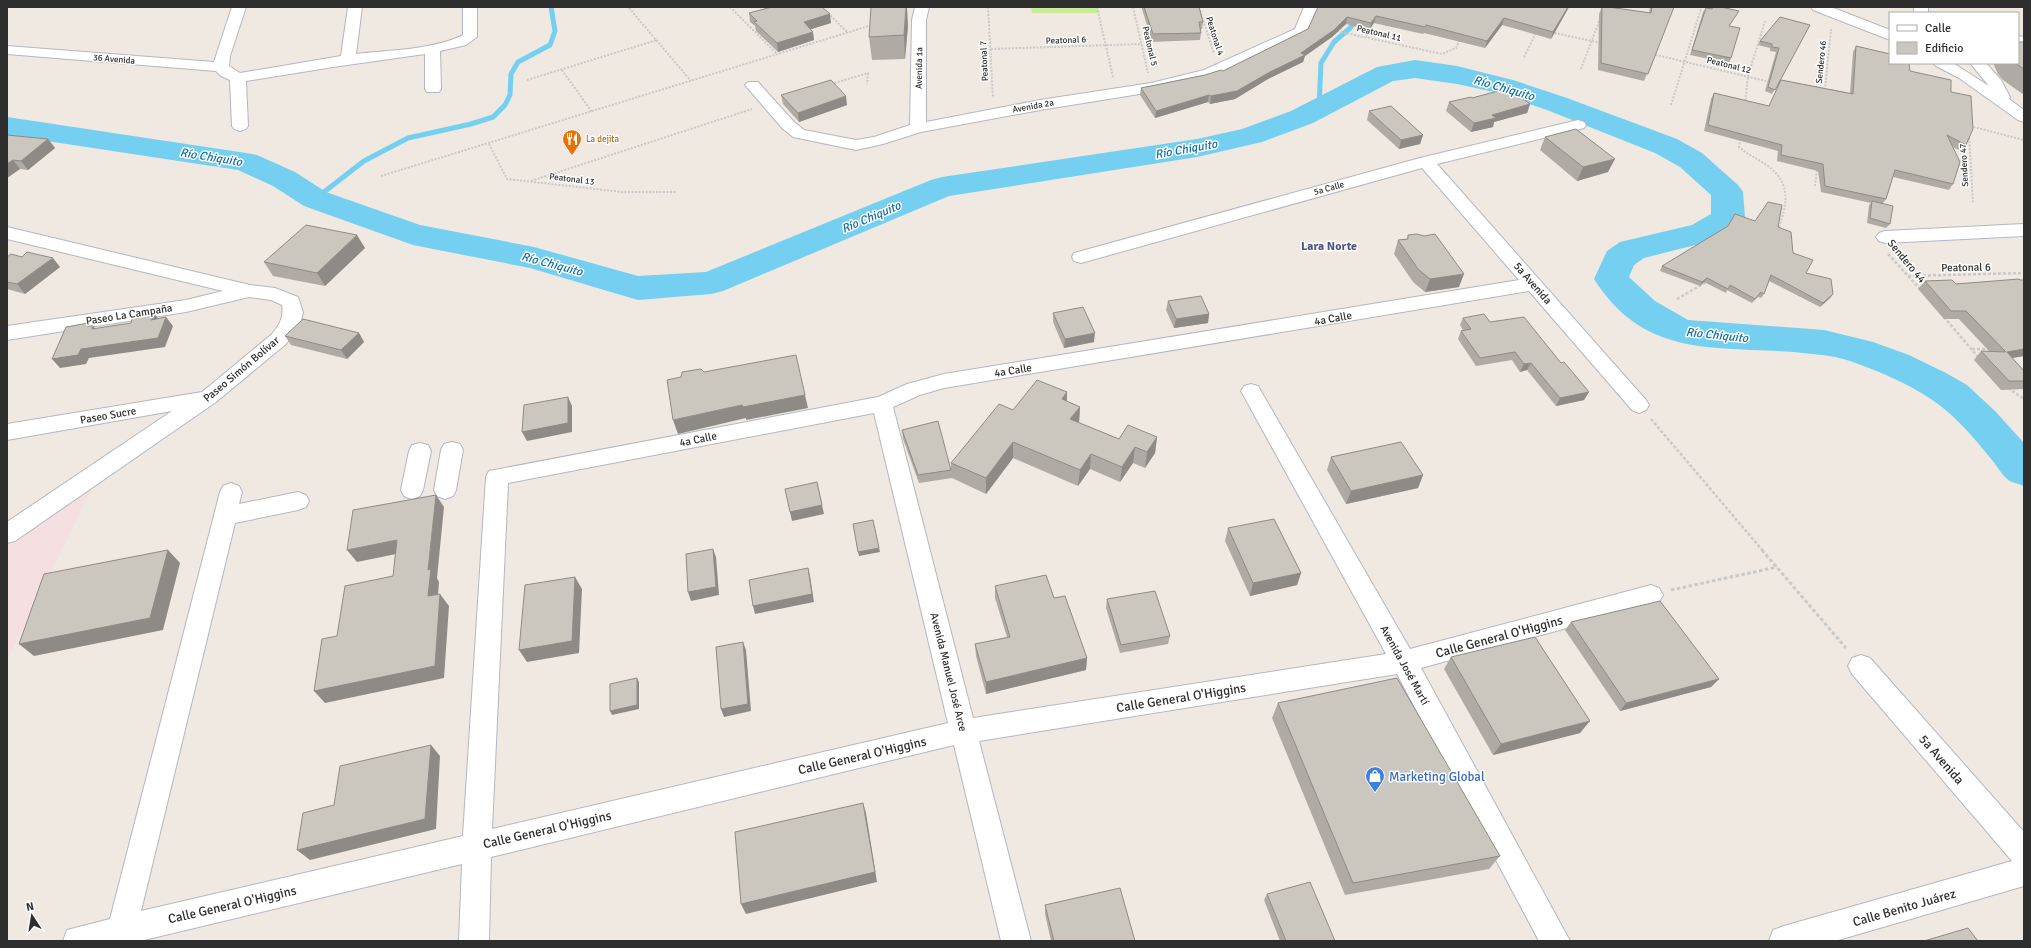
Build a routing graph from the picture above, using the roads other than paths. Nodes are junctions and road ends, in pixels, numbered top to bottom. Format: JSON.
{"nodes":[{"id":1,"x":239,"y":7,"type":"edge"},
{"id":2,"x":355,"y":7,"type":"edge"},
{"id":3,"x":470,"y":7,"type":"edge"},
{"id":4,"x":922,"y":7,"type":"edge"},
{"id":5,"x":1310,"y":7,"type":"edge"},
{"id":6,"x":1818,"y":7,"type":"edge"},
{"id":7,"x":1889,"y":36,"type":"edge"},
{"id":8,"x":433,"y":48,"type":"junction"},
{"id":9,"x":7,"y":50,"type":"edge"},
{"id":10,"x":348,"y":60,"type":"junction"},
{"id":11,"x":1943,"y":64,"type":"edge"},
{"id":12,"x":1979,"y":64,"type":"edge"},
{"id":13,"x":221,"y":67,"type":"junction"},
{"id":14,"x":238,"y":78,"type":"junction"},
{"id":15,"x":753,"y":85,"type":"dead end"},
{"id":16,"x":433,"y":89,"type":"dead end"},
{"id":17,"x":2004,"y":104,"type":"junction"},
{"id":18,"x":2024,"y":117,"type":"edge"},
{"id":19,"x":1578,"y":124,"type":"dead end"},
{"id":20,"x":240,"y":126,"type":"dead end"},
{"id":21,"x":918,"y":128,"type":"junction"},
{"id":22,"x":1426,"y":162,"type":"junction"},
{"id":23,"x":2024,"y":230,"type":"edge"},
{"id":24,"x":7,"y":233,"type":"edge"},
{"id":25,"x":1885,"y":237,"type":"road end"},
{"id":26,"x":1081,"y":257,"type":"dead end"},
{"id":27,"x":1534,"y":284,"type":"junction"},
{"id":28,"x":250,"y":291,"type":"junction"},
{"id":29,"x":7,"y":333,"type":"edge"},
{"id":30,"x":1251,"y":391,"type":"dead end"},
{"id":31,"x":209,"y":397,"type":"junction"},
{"id":32,"x":882,"y":404,"type":"junction"},
{"id":33,"x":1639,"y":405,"type":"road end"},
{"id":34,"x":7,"y":432,"type":"edge"},
{"id":35,"x":452,"y":450,"type":"dead end"},
{"id":36,"x":420,"y":451,"type":"dead end"},
{"id":37,"x":412,"y":490,"type":"dead end"},
{"id":38,"x":444,"y":490,"type":"dead end"},
{"id":39,"x":231,"y":492,"type":"dead end"},
{"id":40,"x":298,"y":501,"type":"dead end"},
{"id":41,"x":225,"y":516,"type":"junction"},
{"id":42,"x":7,"y":534,"type":"edge"},
{"id":43,"x":1651,"y":595,"type":"road end"},
{"id":44,"x":1404,"y":662,"type":"junction"},
{"id":45,"x":1861,"y":666,"type":"road end"},
{"id":46,"x":964,"y":731,"type":"junction"},
{"id":47,"x":477,"y":845,"type":"junction"},
{"id":48,"x":2024,"y":853,"type":"edge"},
{"id":49,"x":2024,"y":872,"type":"edge"},
{"id":50,"x":122,"y":930,"type":"junction"},
{"id":51,"x":1847,"y":933,"type":"edge"},
{"id":52,"x":78,"y":941,"type":"edge"},
{"id":53,"x":474,"y":941,"type":"edge"},
{"id":54,"x":1016,"y":941,"type":"edge"},
{"id":55,"x":1555,"y":941,"type":"edge"},
{"id":56,"x":1784,"y":941,"type":"edge"}],
"edges":[{"from":1,"to":13,"type":"street"},
{"from":2,"to":10,"type":"street"},
{"from":3,"to":8,"type":"street"},
{"from":4,"to":21,"type":"street","name":"Avenida 1a"},
{"from":5,"to":21,"type":"street","name":"Avenida 2a"},
{"from":6,"to":7,"type":"street"},
{"from":8,"to":10,"type":"street"},
{"from":8,"to":16,"type":"street"},
{"from":9,"to":13,"type":"street","name":"36 Avenida"},
{"from":10,"to":14,"type":"street"},
{"from":11,"to":17,"type":"street"},
{"from":12,"to":17,"type":"street"},
{"from":13,"to":14,"type":"street"},
{"from":14,"to":20,"type":"street"},
{"from":15,"to":21,"type":"street","name":"Avenida 2a"},
{"from":17,"to":18,"type":"street"},
{"from":19,"to":22,"type":"street","name":"5a Calle"},
{"from":22,"to":26,"type":"street","name":"5a Calle"},
{"from":22,"to":27,"type":"street","name":"5a Avenida"},
{"from":23,"to":25,"type":"street"},
{"from":24,"to":28,"type":"street","name":"Paseo Simón Bolívar"},
{"from":27,"to":32,"type":"street","name":"4a Calle"},
{"from":27,"to":33,"type":"street","name":"5a Avenida"},
{"from":28,"to":29,"type":"street","name":"Paseo La Campaña"},
{"from":28,"to":31,"type":"street","name":"Paseo Simón Bolívar"},
{"from":30,"to":44,"type":"street","name":"Avenida José Martí"},
{"from":31,"to":34,"type":"street","name":"Paseo Sucre"},
{"from":31,"to":42,"type":"street","name":"Paseo Simón Bolívar"},
{"from":32,"to":46,"type":"street","name":"Avenida Manuel José Arce"},
{"from":32,"to":47,"type":"street","name":"4a Calle"},
{"from":35,"to":38,"type":"street"},
{"from":36,"to":37,"type":"street"},
{"from":39,"to":41,"type":"street"},
{"from":40,"to":41,"type":"street"},
{"from":41,"to":50,"type":"street"},
{"from":43,"to":44,"type":"street","name":"Calle General O'Higgins"},
{"from":44,"to":46,"type":"street","name":"Calle General O'Higgins"},
{"from":44,"to":55,"type":"street","name":"Avenida José Martí"},
{"from":45,"to":48,"type":"street","name":"5a Avenida"},
{"from":46,"to":47,"type":"street","name":"Calle General O'Higgins"},
{"from":46,"to":54,"type":"street","name":"Avenida Manuel José Arce"},
{"from":47,"to":50,"type":"street","name":"Calle General O'Higgins"},
{"from":47,"to":53,"type":"street"},
{"from":49,"to":51,"type":"street","name":"Calle Benito Juárez"},
{"from":50,"to":52,"type":"street","name":"Calle General O'Higgins"},
{"from":51,"to":56,"type":"street","name":"Calle Benito Juárez"}]}
